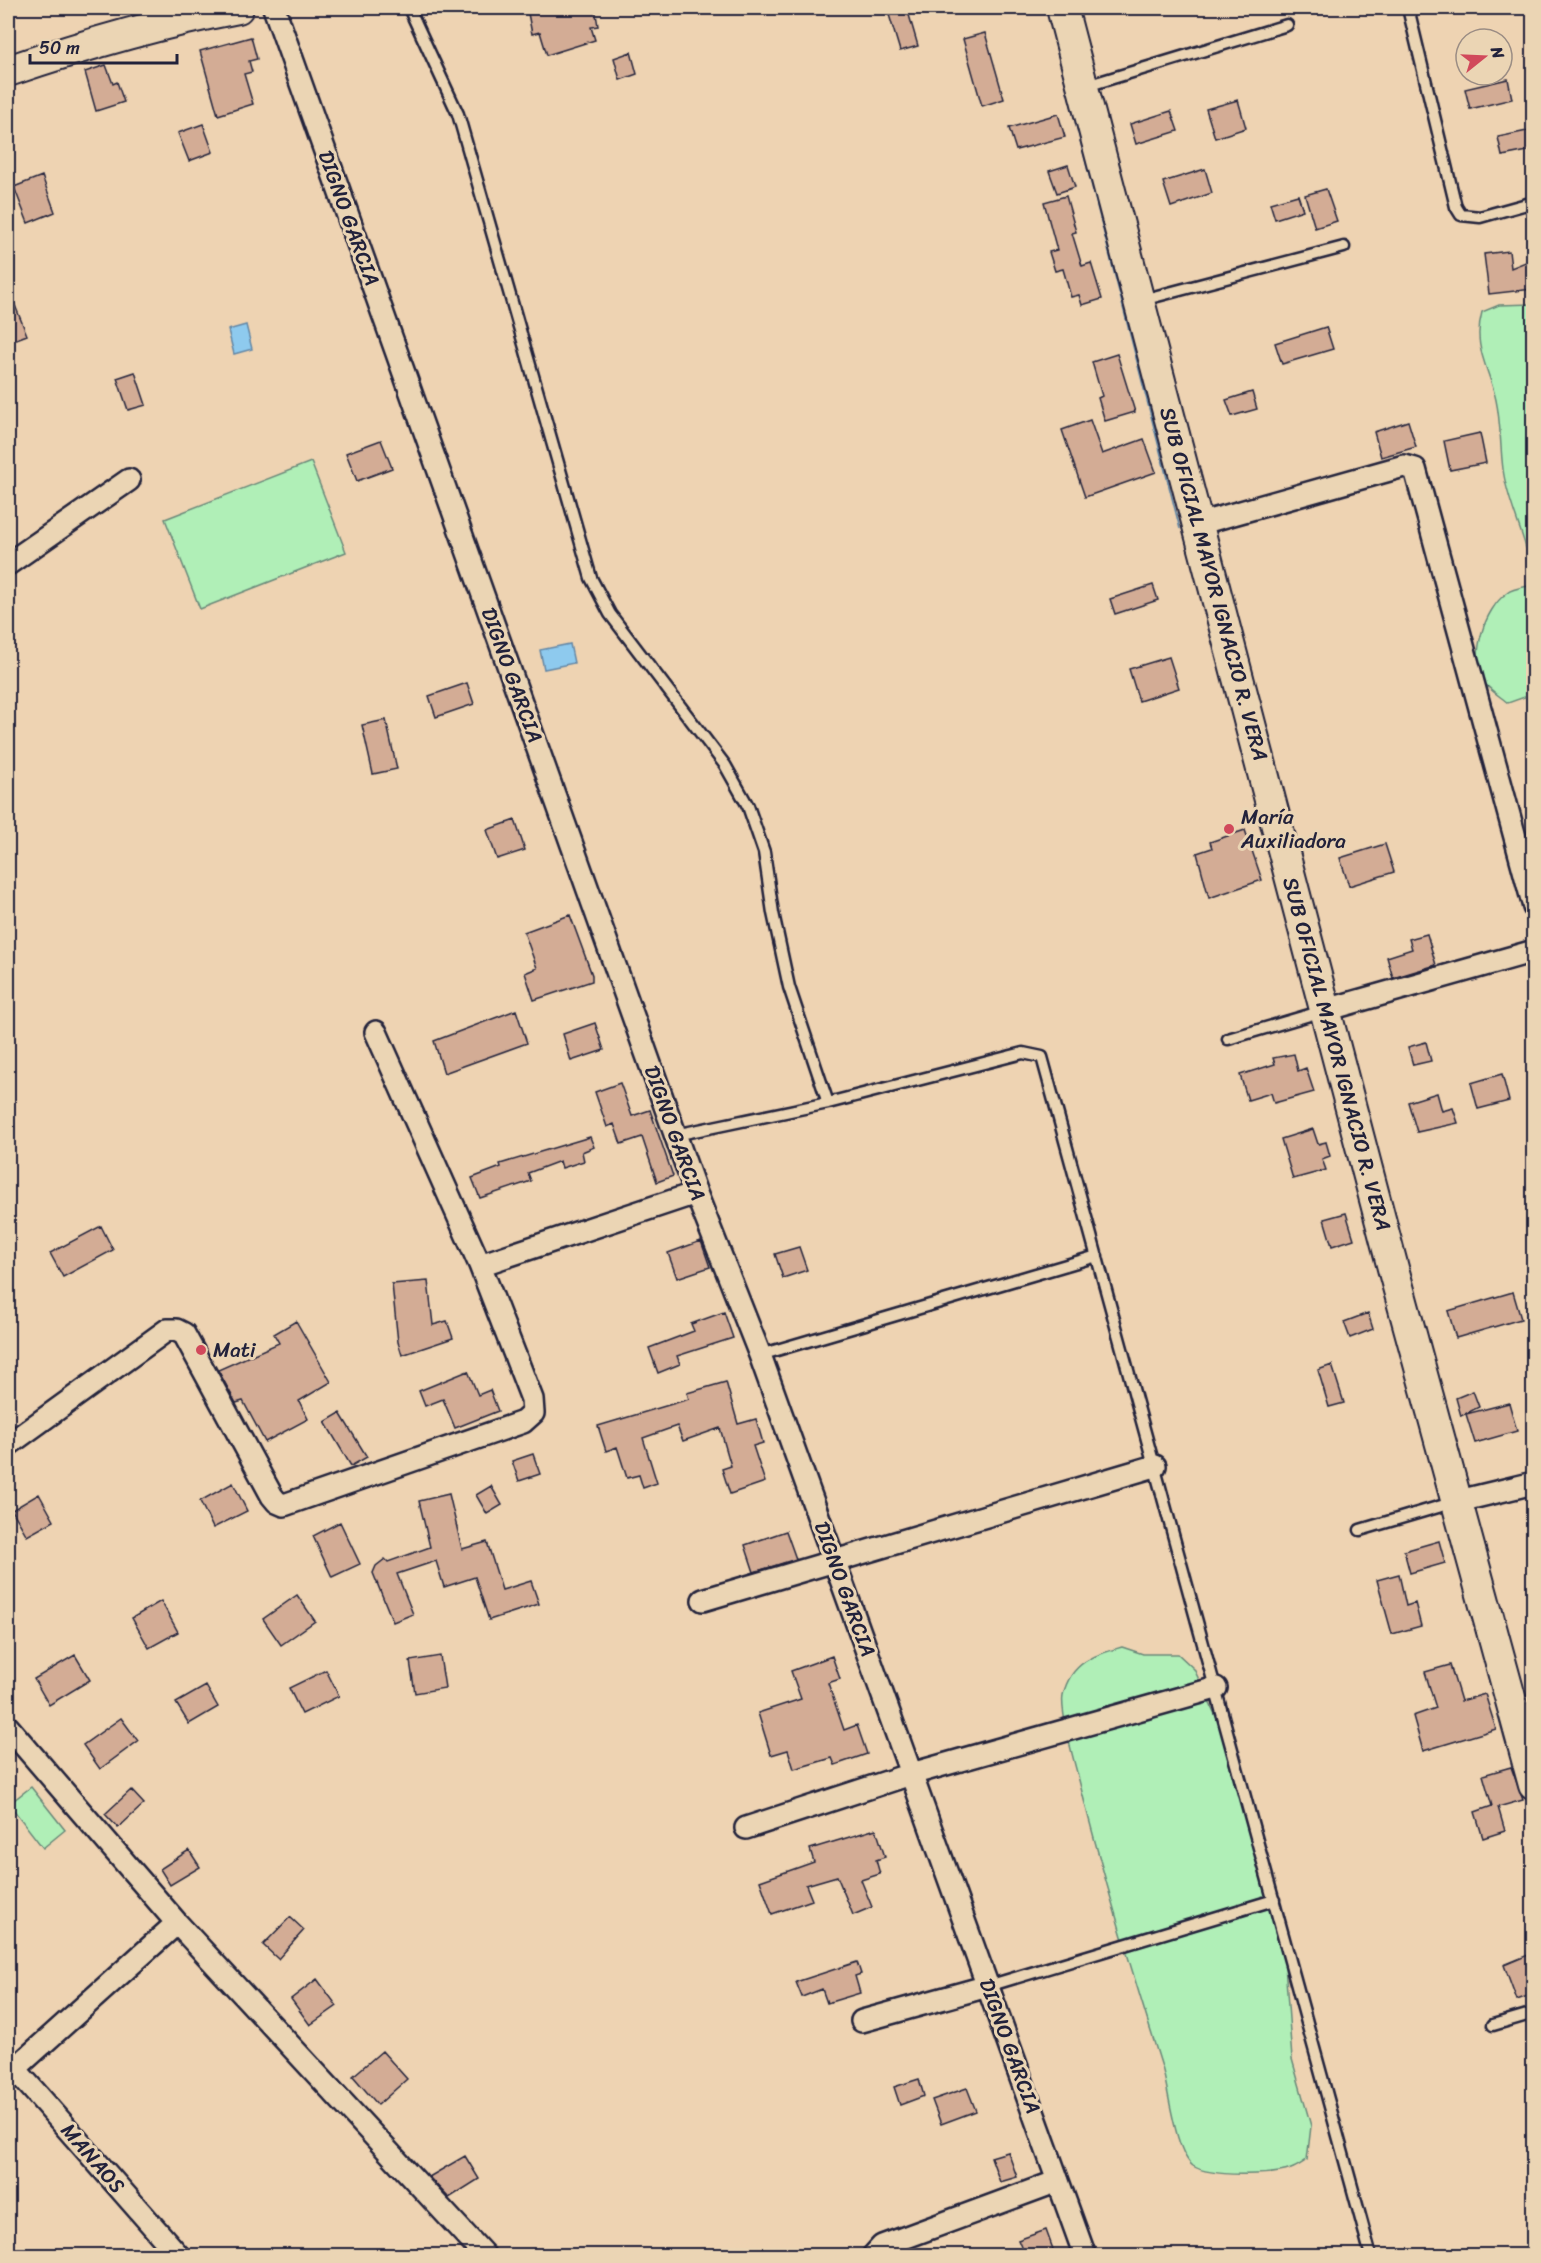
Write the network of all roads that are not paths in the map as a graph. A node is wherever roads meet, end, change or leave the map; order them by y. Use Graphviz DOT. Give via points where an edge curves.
graph roads {
  1 [pos="238,8"];
  2 [pos="274,8"];
  3 [pos="409,8"];
  4 [pos="1062,8"];
  5 [pos="1408,8"];
  6 [pos="170,14"];
  7 [pos="1287,25"];
  8 [pos="8,71"];
  9 [pos="1083,87"];
  10 [pos="1533,202"];
  11 [pos="1344,247"];
  12 [pos="1139,301"];
  13 [pos="129,480"];
  14 [pos="1198,524"];
  15 [pos="8,564"];
  16 [pos="1533,907"];
  17 [pos="1533,951"];
  18 [pos="1326,1010"];
  19 [pos="376,1032"];
  20 [pos="1228,1039"];
  21 [pos="828,1103"];
  22 [pos="675,1135"];
  23 [pos="696,1193"];
  24 [pos="1097,1256"];
  25 [pos="480,1264"];
  26 [pos="760,1355"];
  27 [pos="9,1441"];
  28 [pos="1155,1466"];
  29 [pos="1533,1483"];
  30 [pos="1455,1502"];
  31 [pos="1360,1530"];
  32 [pos="835,1561"];
  33 [pos="703,1600"];
  34 [pos="1216,1688"];
  35 [pos="8,1727"];
  36 [pos="911,1774"];
  37 [pos="1533,1785"];
  38 [pos="746,1828"];
  39 [pos="1274,1900"];
  40 [pos="177,1923"];
  41 [pos="988,1986"];
  42 [pos="1533,2013"];
  43 [pos="862,2021"];
  44 [pos="1494,2025"];
  45 [pos="10,2068"];
  46 [pos="1058,2181"];
  47 [pos="178,2256"];
  48 [pos="485,2256"];
  49 [pos="873,2256"];
  50 [pos="1085,2256"];
  51 [pos="1371,2256"];
  1 -- 6 [label="street"];
  2 -- 22 [label="street, DIGNO GARCIA"];
  3 -- 21 [label="lane" via="458,114 591,578 610,614 725,765 748,807 764,852 789,987"];
  4 -- 9 [label="street, SUB OFICIAL MAYOR IGNACIO R. VERA"];
  5 -- 10 [label="lane" via="1461,215 1480,217"];
  6 -- 8 [label="street"];
  7 -- 9 [label="lane"];
  9 -- 12 [label="street, SUB OFICIAL MAYOR IGNACIO R. VERA"];
  11 -- 12 [label="lane"];
  12 -- 14 [label="street, SUB OFICIAL MAYOR IGNACIO R. VERA"];
  13 -- 15 [label="street"];
  14 -- 16 [label="street" via="1404,466 1415,469"];
  14 -- 18 [label="street, SUB OFICIAL MAYOR IGNACIO R. VERA"];
  17 -- 18 [label="street"];
  18 -- 20 [label="lane"];
  18 -- 30 [label="street, SUB OFICIAL MAYOR IGNACIO R. VERA"];
  19 -- 25 [label="street"];
  21 -- 22 [label="lane"];
  21 -- 24 [label="lane" via="1023,1053 1037,1054 1045,1063"];
  22 -- 23 [label="street, DIGNO GARCIA"];
  23 -- 25 [label="street"];
  23 -- 26 [label="street, DIGNO GARCIA"];
  24 -- 26 [label="lane"];
  24 -- 28 [label="lane"];
  25 -- 27 [label="street" via="532,1400 533,1413 523,1422 284,1505 272,1496 184,1334 167,1330"];
  26 -- 32 [label="street, DIGNO GARCIA"];
  28 -- 32 [label="street"];
  28 -- 34 [label="lane"];
  29 -- 30 [label="street"];
  30 -- 31 [label="lane"];
  30 -- 37 [label="street, SUB OFICIAL MAYOR IGNACIO R. VERA"];
  32 -- 33 [label="street"];
  32 -- 36 [label="street, DIGNO GARCIA"];
  34 -- 36 [label="street"];
  34 -- 39 [label="lane"];
  35 -- 40 [label="street"];
  36 -- 38 [label="street"];
  36 -- 41 [label="street, DIGNO GARCIA"];
  39 -- 41 [label="lane"];
  39 -- 51 [label="lane"];
  40 -- 45 [label="street"];
  40 -- 48 [label="street"];
  41 -- 43 [label="street"];
  41 -- 46 [label="street, DIGNO GARCIA"];
  42 -- 44 [label="lane"];
  45 -- 47 [label="street, MANAOS"];
  46 -- 49 [label="street" via="882,2246"];
  46 -- 50 [label="street, DIGNO GARCIA"];
}
